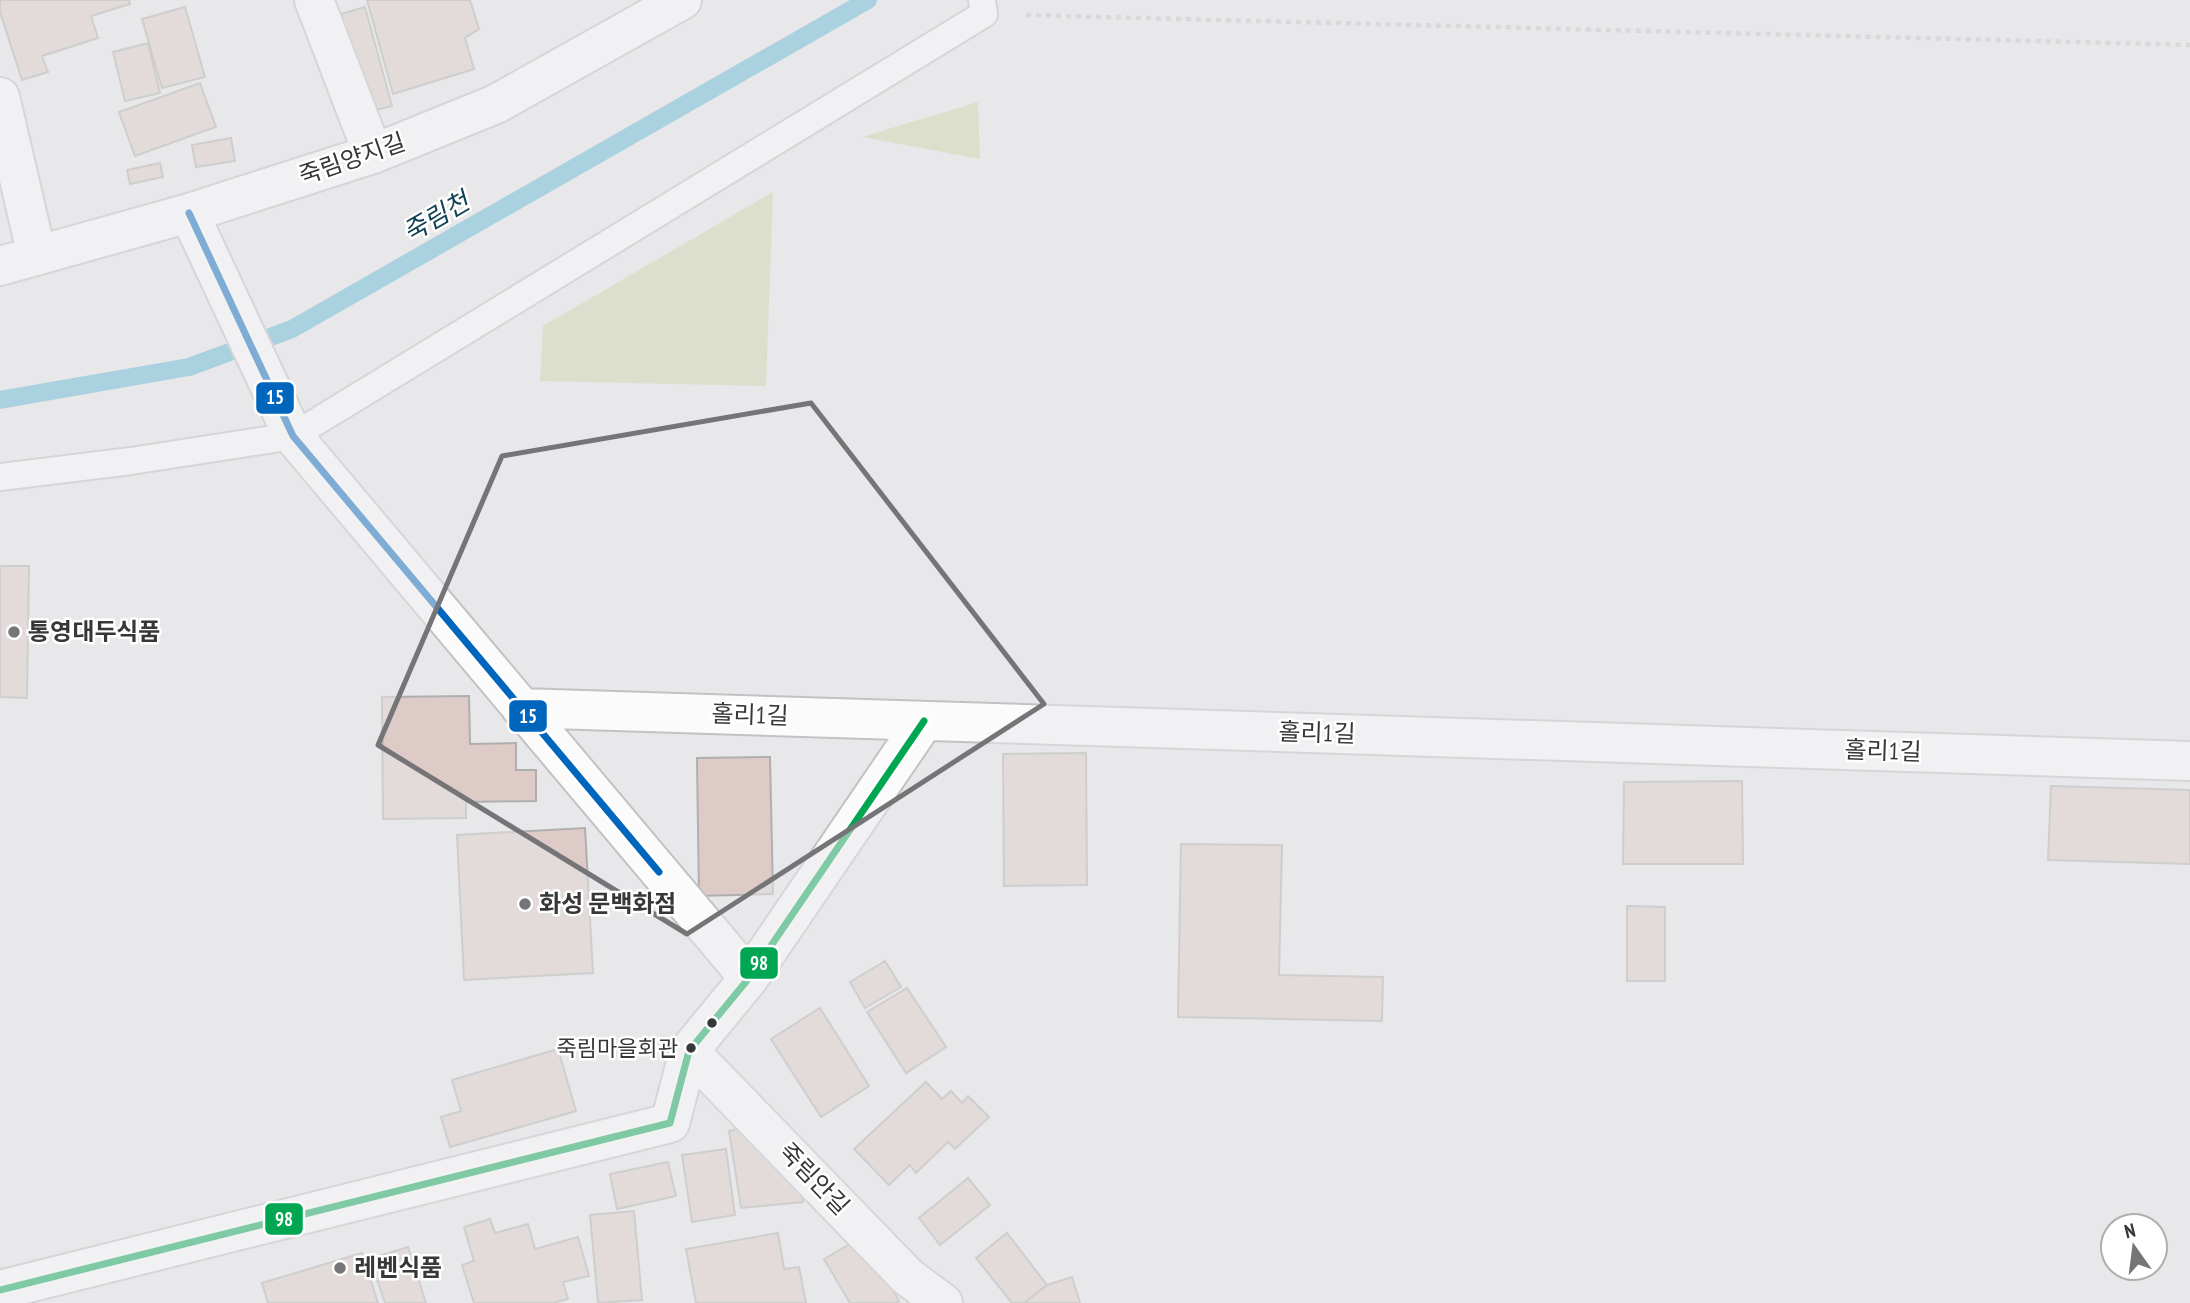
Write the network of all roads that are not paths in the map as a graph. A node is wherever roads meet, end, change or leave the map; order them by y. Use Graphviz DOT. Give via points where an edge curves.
graph roads {
  1 [pos="314,0"];
  2 [pos="682,0"];
  3 [pos="983,7"];
  4 [pos="0,97"];
  5 [pos="373,154"];
  6 [pos="189,213"];
  7 [pos="37,256"];
  8 [pos="0,266"];
  9 [pos="293,436"];
  10 [pos="0,477"];
  11 [pos="521,708"];
  12 [pos="924,721"];
  13 [pos="2190,761"];
  14 [pos="749,978"];
  15 [pos="689,1051"];
  16 [pos="0,1290"];
  17 [pos="936,1301"];
  1 -- 5 [label="street"];
  2 -- 5 [label="street, 죽림양지길" via="496,104"];
  3 -- 9 [label="lane"];
  4 -- 7 [label="street"];
  5 -- 6 [label="street, 죽림양지길"];
  6 -- 7 [label="street, 죽림양지길"];
  6 -- 9 [label="street"];
  7 -- 8 [label="street, 죽림양지길"];
  9 -- 10 [label="lane"];
  9 -- 11 [label="street"];
  11 -- 12 [label="street, 홀리1길"];
  11 -- 14 [label="street"];
  12 -- 13 [label="street, 홀리1길"];
  12 -- 14 [label="street"];
  14 -- 15 [label="street"];
  15 -- 16 [label="street" via="670,1123"];
  15 -- 17 [label="street, 죽림안길"];
}
